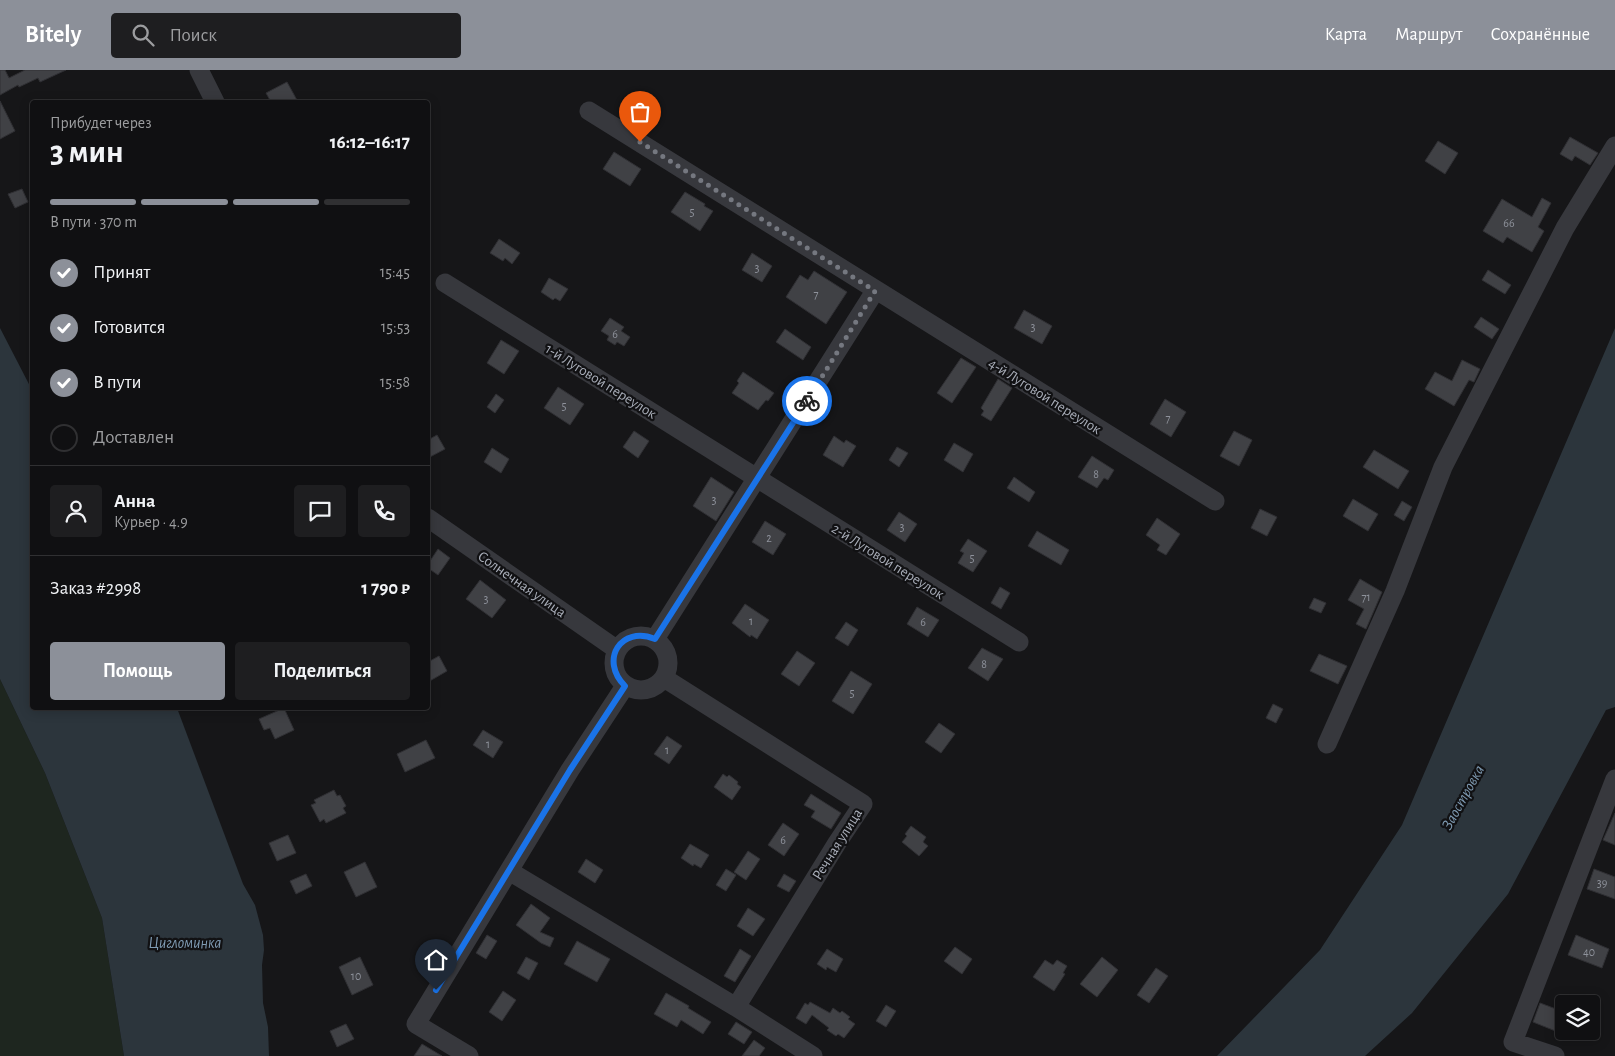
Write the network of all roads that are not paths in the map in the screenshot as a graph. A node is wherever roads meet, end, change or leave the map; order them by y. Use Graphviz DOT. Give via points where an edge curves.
graph roads {
  1 [pos="199,70"];
  2 [pos="214,100"];
  3 [pos="589,111"];
  4 [pos="1615,146"];
  5 [pos="445,283"];
  6 [pos="875,291"];
  7 [pos="757,479"];
  8 [pos="1215,502"];
  9 [pos="430,519"];
  10 [pos="655,639"];
  11 [pos="1018,642"];
  12 [pos="616,650"];
  13 [pos="664,678"];
  14 [pos="625,686"];
  15 [pos="1327,744"];
  16 [pos="1615,779"];
  17 [pos="508,871"];
  18 [pos="736,1007"];
  19 [pos="469,1056"];
  20 [pos="813,1056"];
  21 [pos="1555,1056"];
  1 -- 2 [label="street"];
  3 -- 6 [label="street, 4-й Луговой переулок"];
  4 -- 15 [label="street" via="1566,228 1443,467 1395,591"];
  5 -- 7 [label="street, 1-й Луговой переулок"];
  6 -- 7 [label="street"];
  6 -- 8 [label="street, 4-й Луговой переулок"];
  7 -- 10 [label="street"];
  7 -- 11 [label="street, 2-й Луговой переулок"];
  9 -- 12 [label="street, Солнечная улица"];
  10 -- 12 [label="street" via="638,635 622,642"];
  10 -- 13 [label="street" via="666,652 668,661"];
  12 -- 14 [label="street" via="614,670"];
  13 -- 14 [label="street" via="650,689 633,690"];
  13 -- 18 [label="street, Речная улица" via="863,804"];
  14 -- 17 [label="street"];
  16 -- 21 [label="street" via="1514,1042"];
  17 -- 18 [label="street"];
  17 -- 19 [label="street" via="416,1024"];
  18 -- 20 [label="street"];
}
